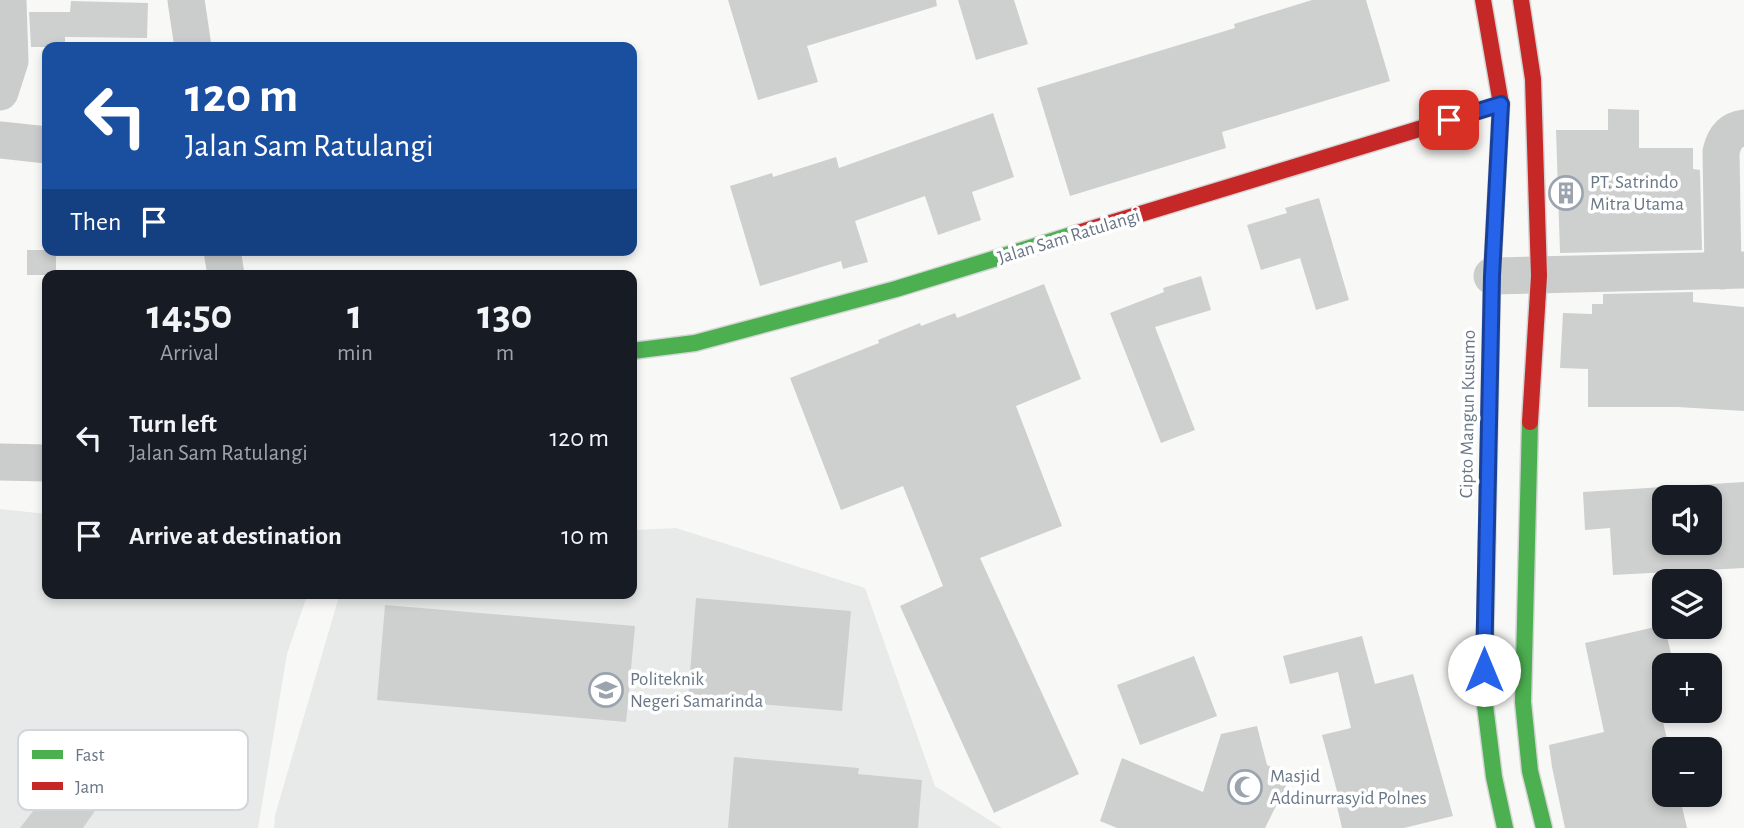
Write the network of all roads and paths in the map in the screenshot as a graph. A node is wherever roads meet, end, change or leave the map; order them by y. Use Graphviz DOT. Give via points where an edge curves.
graph roads {
  1 [pos="8,0"];
  2 [pos="186,0"];
  3 [pos="1483,0"];
  4 [pos="1521,0"];
  5 [pos="192,42"];
  6 [pos="0,92"];
  7 [pos="1501,104"];
  8 [pos="1744,128"];
  9 [pos="0,140"];
  10 [pos="42,144"];
  11 [pos="1734,271"];
  12 [pos="1492,276"];
  13 [pos="1539,276"];
  14 [pos="637,350"];
  15 [pos="0,462"];
  16 [pos="42,463"];
  17 [pos="1505,828"];
  18 [pos="1544,828"];
  1 -- 6 [label="street" via="10,61"];
  2 -- 5 [label="street"];
  3 -- 7 [label="main road, Cipto Mangun Kusumo"];
  4 -- 13 [label="main road" via="1533,79"];
  7 -- 12 [label="main road, Cipto Mangun Kusumo"];
  7 -- 14 [label="main road, Jalan Sam Ratulangi" via="897,289 695,343"];
  8 -- 11 [label="street" via="1729,133 1721,152"];
  9 -- 10 [label="street"];
  11 -- 13 [label="street"];
  12 -- 13 [label="street"];
  12 -- 17 [label="main road, Cipto Mangun Kusumo" via="1484,697"];
  13 -- 18 [label="main road" via="1529,436 1523,702 1530,771"];
  15 -- 16 [label="street"];
}
